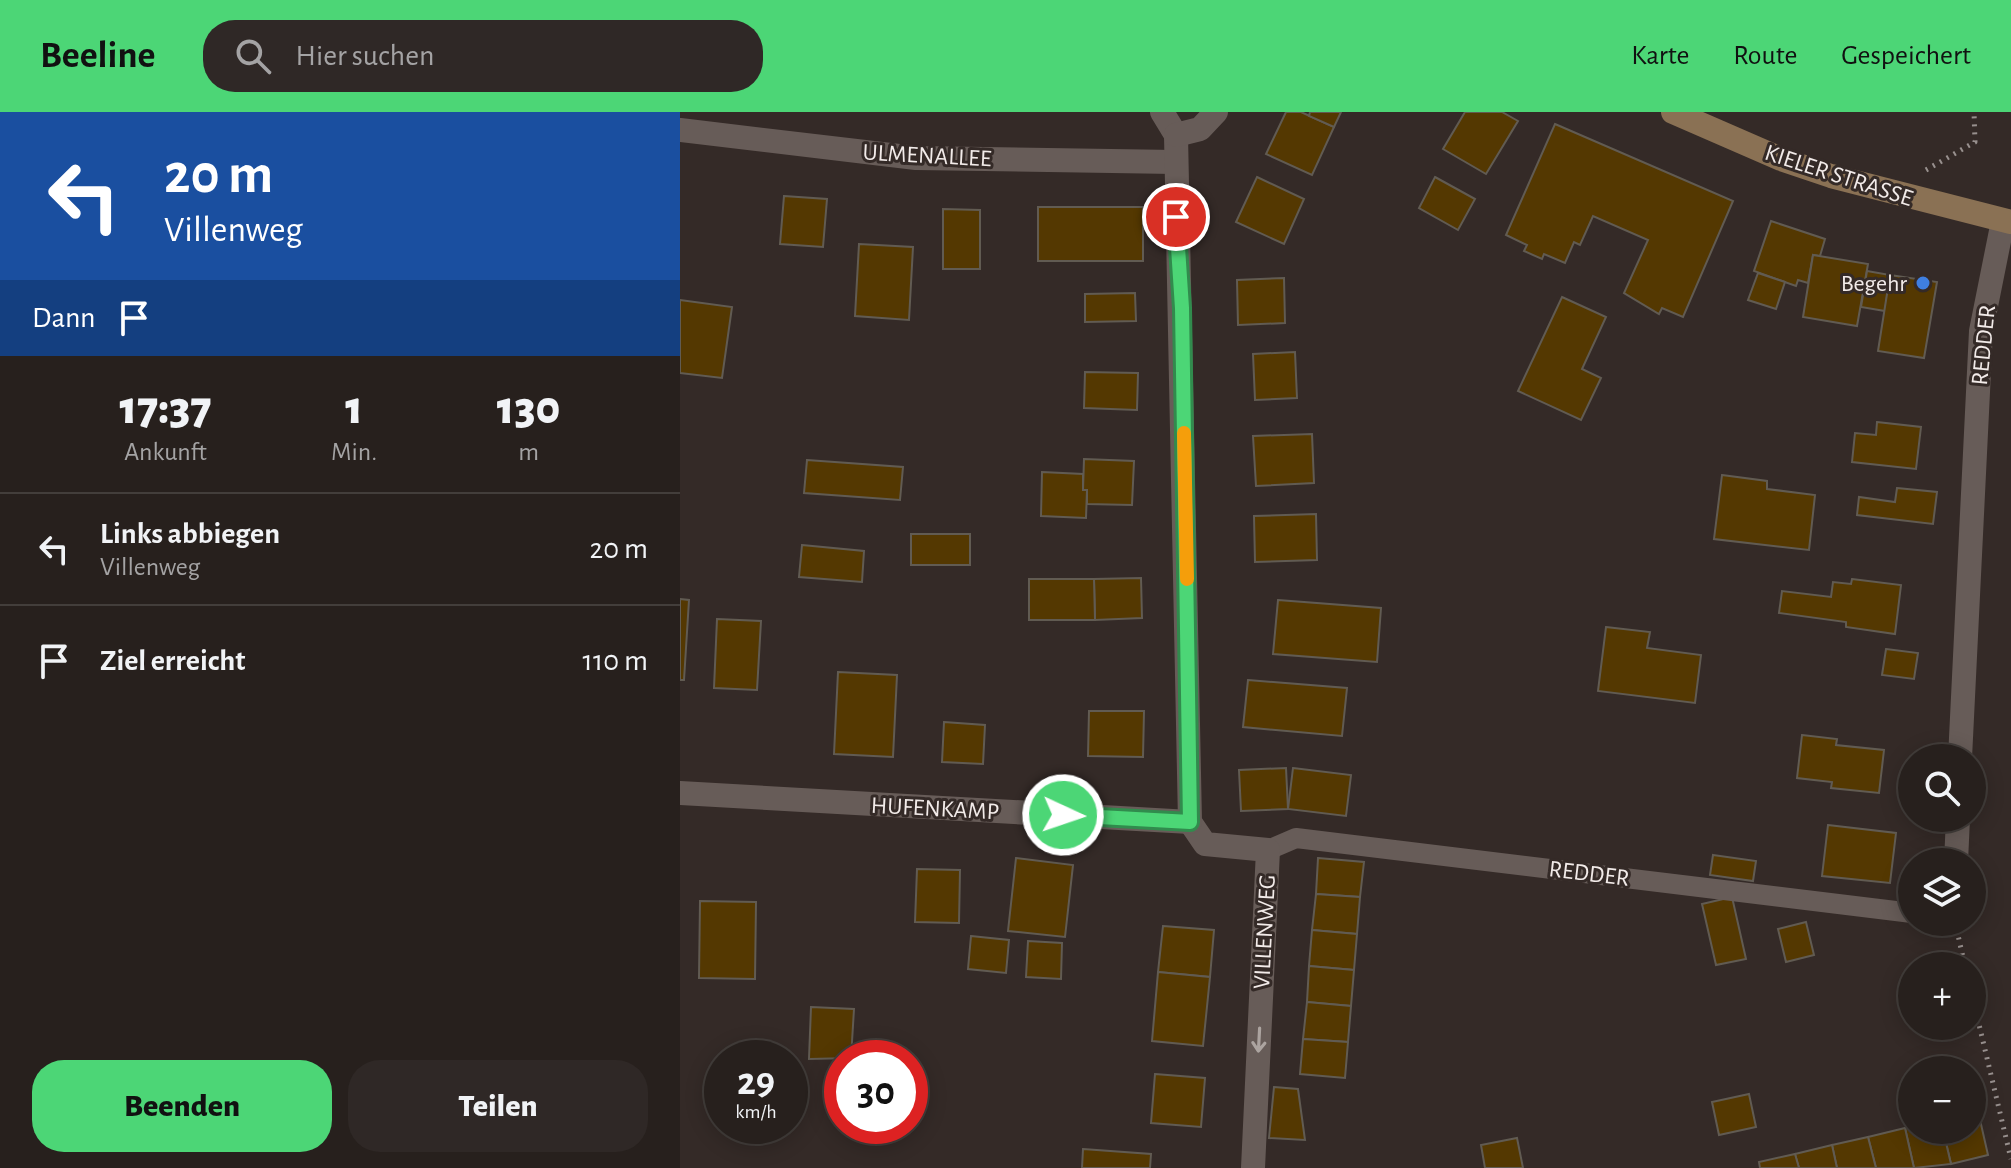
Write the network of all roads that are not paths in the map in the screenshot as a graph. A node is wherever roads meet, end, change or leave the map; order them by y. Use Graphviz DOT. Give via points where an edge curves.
graph roads {
  1 [pos="1162,112"];
  2 [pos="1216,112"];
  3 [pos="1673,112"];
  4 [pos="1714,121"];
  5 [pos="680,130"];
  6 [pos="1176,135"];
  7 [pos="1175,162"];
  8 [pos="2007,222"];
  9 [pos="1961,744"];
  10 [pos="680,793"];
  11 [pos="1190,822"];
  12 [pos="1268,850"];
  13 [pos="1898,911"];
  14 [pos="1253,1168"];
  1 -- 6 [label="street"];
  2 -- 6 [label="street" via="1200,129"];
  3 -- 4 [label="main road, KIELER STRASSE"];
  4 -- 8 [label="main road, KIELER STRASSE" via="1781,159"];
  5 -- 7 [label="street, ULMENALLEE" via="916,158"];
  6 -- 7 [label="street"];
  7 -- 11 [label="street"];
  8 -- 9 [label="street, REDDER" via="1981,331"];
  10 -- 11 [label="street, HUFENKAMP"];
  11 -- 12 [label="street, VILLENWEG" via="1205,844"];
  12 -- 13 [label="lane, REDDER" via="1296,838"];
  12 -- 14 [label="street, VILLENWEG, one-way"];
}
